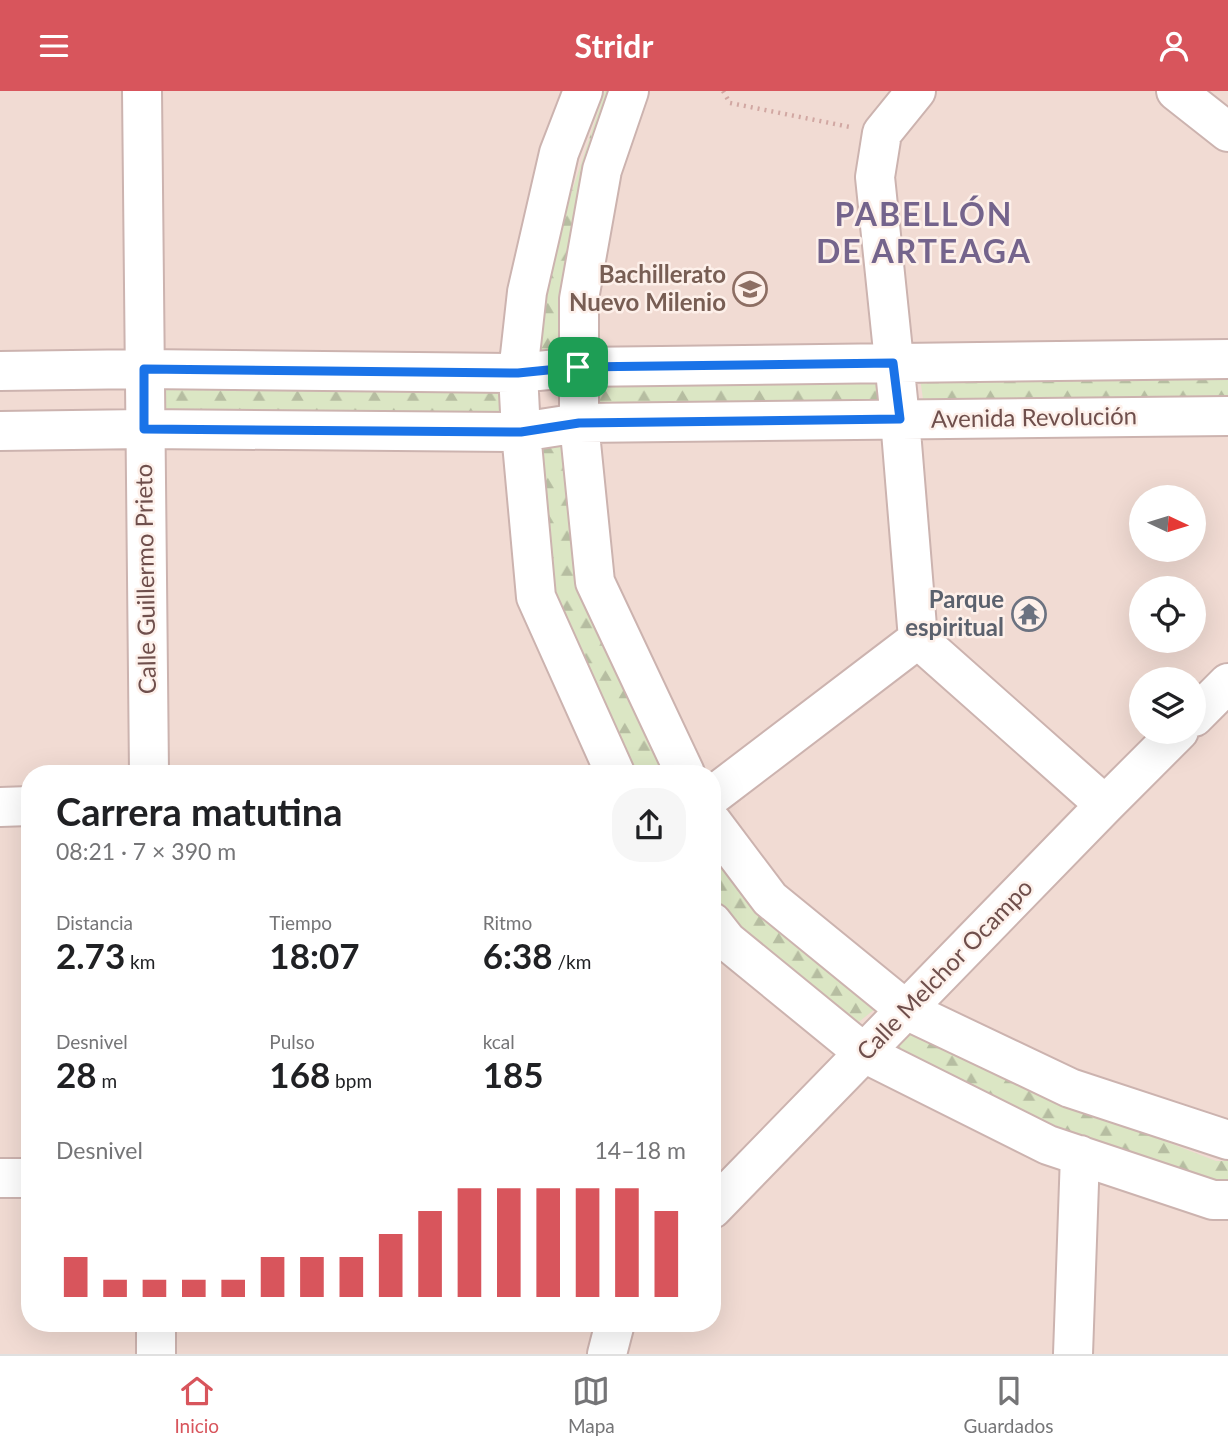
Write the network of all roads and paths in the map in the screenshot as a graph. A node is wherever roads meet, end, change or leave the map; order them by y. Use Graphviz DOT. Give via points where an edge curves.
graph roads {
  1 [pos="142,91"];
  2 [pos="583,91"];
  3 [pos="629,91"];
  4 [pos="723,91"];
  5 [pos="916,91"];
  6 [pos="1176,91"];
  7 [pos="1228,132"];
  8 [pos="882,133"];
  9 [pos="1228,359"];
  10 [pos="893,363"];
  11 [pos="578,367"];
  12 [pos="144,369"];
  13 [pos="0,370"];
  14 [pos="518,373"];
  15 [pos="1228,416"];
  16 [pos="900,419"];
  17 [pos="579,423"];
  18 [pos="144,429"];
  19 [pos="0,431"];
  20 [pos="521,432"];
  21 [pos="918,639"];
  22 [pos="1228,683"];
  23 [pos="1206,705"];
  24 [pos="1166,744"];
  25 [pos="149,765"];
  26 [pos="611,765"];
  27 [pos="681,765"];
  28 [pos="721,789"];
  29 [pos="1105,805"];
  30 [pos="0,807"];
  31 [pos="21,807"];
  32 [pos="721,834"];
  33 [pos="721,933"];
  34 [pos="906,1010"];
  35 [pos="864,1053"];
  36 [pos="1228,1140"];
  37 [pos="1080,1156"];
  38 [pos="0,1178"];
  39 [pos="21,1178"];
  40 [pos="721,1200"];
  41 [pos="1228,1200"];
  42 [pos="156,1332"];
  43 [pos="613,1332"];
  44 [pos="156,1354"];
  45 [pos="607,1354"];
  46 [pos="1073,1354"];
  1 -- 12 [label="street, Calle Guillermo Prieto"];
  2 -- 14 [label="street" via="559,153 527,292"];
  3 -- 11 [label="street" via="602,170 579,299"];
  4 -- 8 [label="path" via="730,103"];
  5 -- 8 [label="street"];
  6 -- 7 [label="street"];
  8 -- 10 [label="street" via="875,177"];
  9 -- 10 [label="street"];
  10 -- 11 [label="street"];
  10 -- 16 [label="street"];
  11 -- 14 [label="street"];
  11 -- 17 [label="street"];
  12 -- 13 [label="street"];
  12 -- 14 [label="street"];
  12 -- 18 [label="street, Calle Guillermo Prieto"];
  14 -- 20 [label="street"];
  15 -- 16 [label="street, Avenida Revolución"];
  16 -- 17 [label="street, Avenida Revolución"];
  16 -- 21 [label="street"];
  17 -- 20 [label="street, Avenida Revolución"];
  17 -- 27 [label="street" via="595,582"];
  18 -- 19 [label="street, Avenida Revolución"];
  18 -- 20 [label="street, Avenida Revolución"];
  18 -- 25 [label="street, Calle Guillermo Prieto"];
  20 -- 26 [label="street" via="536,597"];
  21 -- 28 [label="street"];
  21 -- 29 [label="street"];
  22 -- 23 [label="street"];
  24 -- 29 [label="street, Calle Melchor Ocampo"];
  29 -- 34 [label="street, Calle Melchor Ocampo"];
  30 -- 31 [label="street"];
  32 -- 34 [label="street" via="770,899"];
  33 -- 35 [label="street"];
  34 -- 35 [label="street, Calle Melchor Ocampo"];
  34 -- 36 [label="street" via="1070,1088"];
  35 -- 37 [label="street" via="1048,1145"];
  35 -- 40 [label="street, Calle Melchor Ocampo"];
  37 -- 41 [label="street" via="1213,1200"];
  37 -- 46 [label="street"];
  38 -- 39 [label="street"];
  42 -- 44 [label="street"];
  43 -- 45 [label="street"];
}
